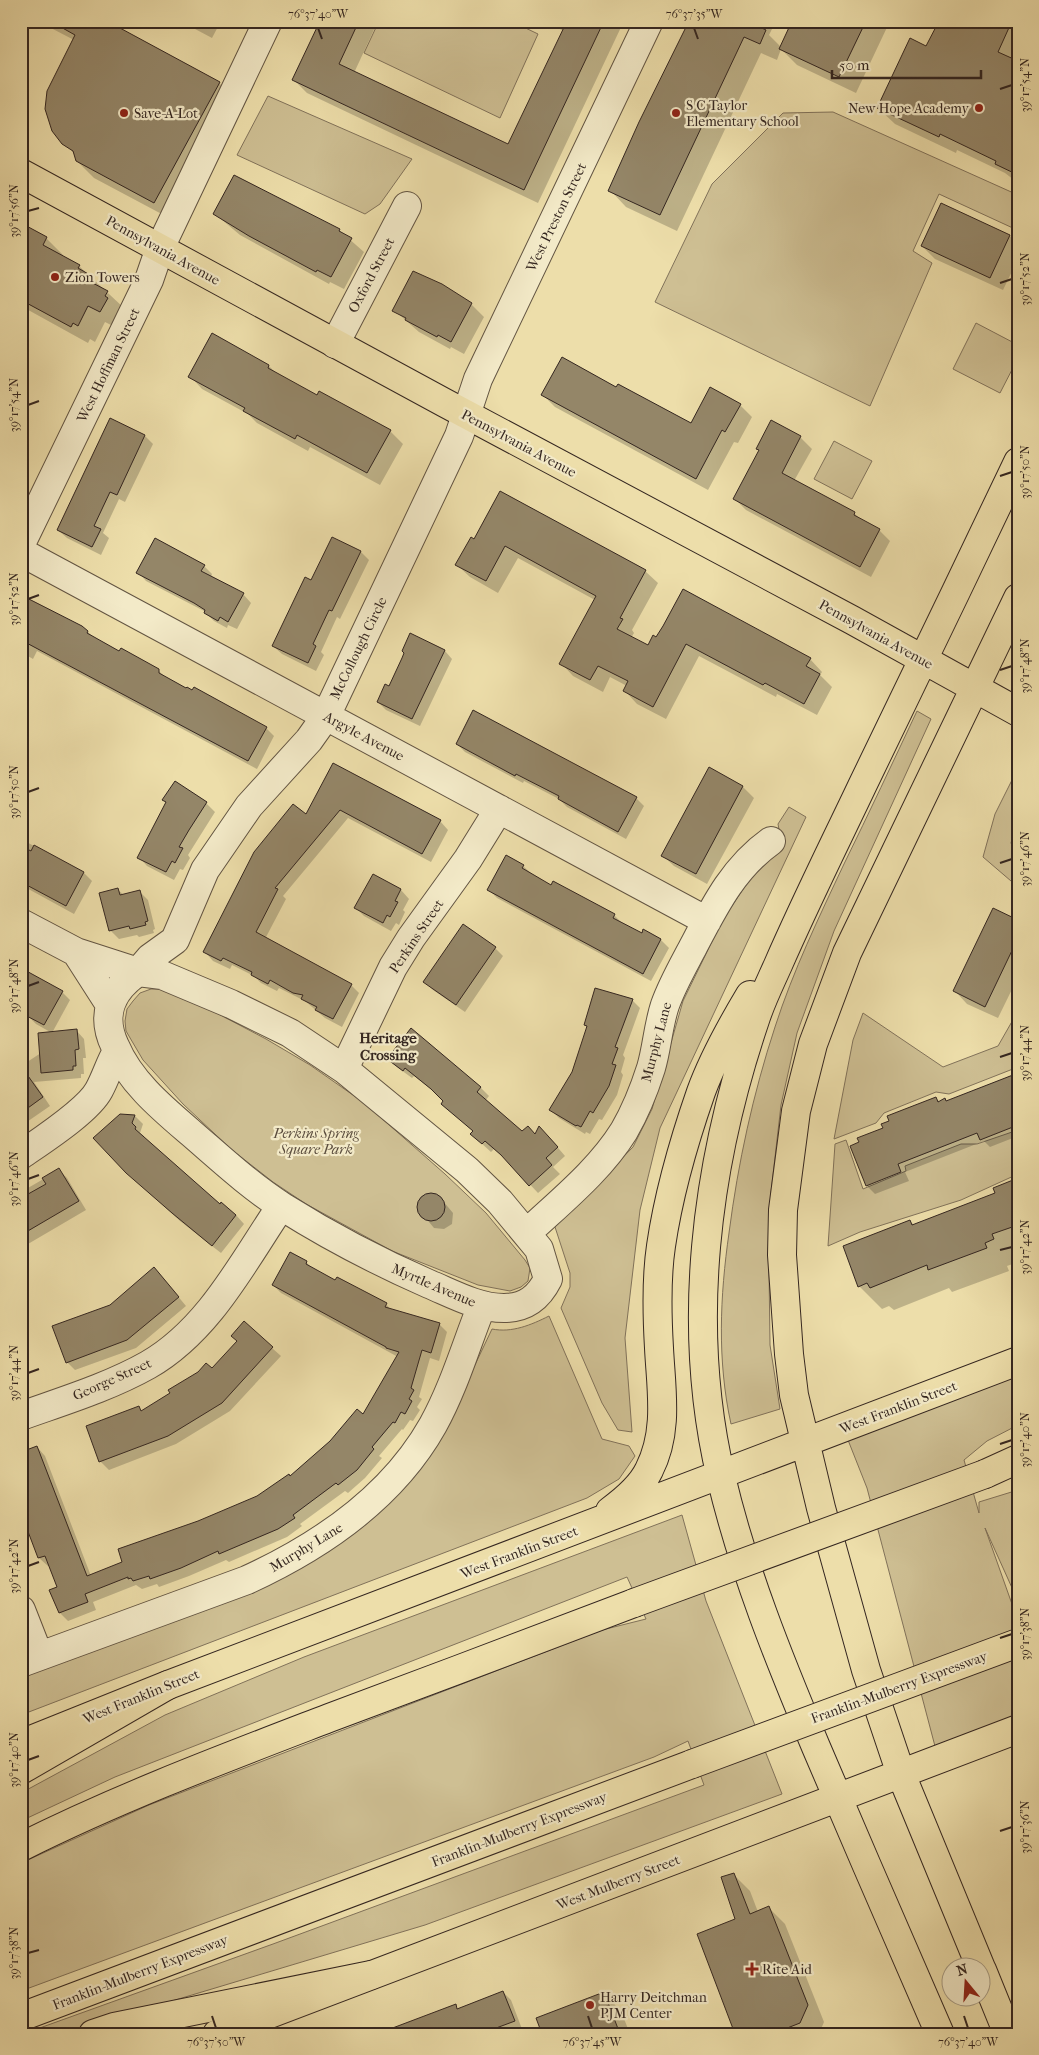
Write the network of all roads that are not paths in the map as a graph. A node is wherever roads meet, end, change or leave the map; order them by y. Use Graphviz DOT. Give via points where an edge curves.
graph roads {
  1 [pos="268,21"];
  2 [pos="649,21"];
  3 [pos="21,174"];
  4 [pos="407,206"];
  5 [pos="160,248"];
  6 [pos="335,344"];
  7 [pos="466,414"];
  8 [pos="1018,462"];
  9 [pos="21,544"];
  10 [pos="21,552"];
  11 [pos="1018,598"];
  12 [pos="923,660"];
  13 [pos="974,688"];
  14 [pos="1018,712"];
  15 [pos="326,716"];
  16 [pos="499,809"];
  17 [pos="771,841"];
  18 [pos="707,921"];
  19 [pos="21,923"];
  20 [pos="795,926"];
  21 [pos="175,940"];
  22 [pos="76,952"];
  23 [pos="138,972"];
  24 [pos="193,988"];
  25 [pos="110,1006"];
  26 [pos="117,1051"];
  27 [pos="344,1069"];
  28 [pos="134,1077"];
  29 [pos="98,1091"];
  30 [pos="21,1155"];
  31 [pos="281,1206"];
  32 [pos="527,1233"];
  33 [pos="482,1305"];
  34 [pos="1018,1361"];
  35 [pos="21,1416"];
  36 [pos="805,1443"];
  37 [pos="1018,1459"];
  38 [pos="720,1475"];
  39 [pos="590,1525"];
  40 [pos="21,1610"];
  41 [pos="1018,1643"];
  42 [pos="30,1659"];
  43 [pos="168,1685"];
  44 [pos="1018,1729"];
  45 [pos="21,1744"];
  46 [pos="21,1770"];
  47 [pos="901,1774"];
  48 [pos="838,1799"];
  49 [pos="21,1847"];
  50 [pos="976,1958"];
  51 [pos="371,1975"];
  52 [pos="992,1995"];
  53 [pos="21,2017"];
  54 [pos="262,2026"];
  55 [pos="93,2034"];
  56 [pos="217,2034"];
  57 [pos="940,2034"];
  58 [pos="1008,2034"];
  1 -- 5 [label="street, West Hoffman Street"];
  2 -- 7 [label="street, West Preston Street" via="478,379"];
  3 -- 5 [label="main road, Pennsylvania Avenue"];
  4 -- 6 [label="street, Oxford Street"];
  5 -- 6 [label="main road, Pennsylvania Avenue"];
  5 -- 9 [label="street, West Hoffman Street" via="149,280"];
  6 -- 7 [label="main road, Pennsylvania Avenue"];
  7 -- 12 [label="main road, Pennsylvania Avenue"];
  7 -- 15 [label="street, McCollough Circle" via="459,436"];
  8 -- 12 [label="main road"];
  10 -- 15 [label="street, Argyle Avenue"];
  11 -- 13 [label="main road"];
  12 -- 13 [label="main road, Pennsylvania Avenue"];
  12 -- 20 [label="main road"];
  13 -- 14 [label="main road, Pennsylvania Avenue"];
  13 -- 36 [label="main road" via="847,953 813,1044 796,1111 783,1210 782,1255 794,1395"];
  15 -- 16 [label="street, Argyle Avenue"];
  15 -- 21 [label="street, McCollough Circle" via="309,740 249,806 205,870"];
  16 -- 18 [label="street, Argyle Avenue"];
  16 -- 27 [label="street, Perkins Street" via="393,967"];
  17 -- 18 [label="street, Murphy Lane" via="741,867 726,886"];
  18 -- 32 [label="street, Murphy Lane" via="665,1004 651,1067 624,1131 603,1160"];
  19 -- 22 [label="street, Myrtle Avenue"];
  20 -- 38 [label="main road" via="756,1016 735,1086 711,1196 703,1315 711,1422"];
  20 -- 39 [label="main road" via="745,1004 701,1091 672,1192 661,1247 658,1303 662,1422 656,1453 648,1472 630,1496"];
  21 -- 23 [label="street" via="150,958"];
  21 -- 24 [label="street" via="181,968"];
  22 -- 23 [label="street, Myrtle Avenue"];
  22 -- 25 [label="street"];
  23 -- 24 [label="street, Myrtle Avenue" via="162,975"];
  23 -- 25 [label="street, Myrtle Avenue" via="116,991"];
  24 -- 27 [label="street, Myrtle Avenue" via="290,1033"];
  25 -- 26 [label="street, Myrtle Avenue" via="110,1033"];
  26 -- 28 [label="street, Myrtle Avenue"];
  26 -- 29 [label="street"];
  27 -- 32 [label="street, Myrtle Avenue" via="467,1170"];
  28 -- 29 [label="street" via="119,1087"];
  28 -- 31 [label="street, Myrtle Avenue" via="188,1131"];
  29 -- 30 [label="street" via="48,1137"];
  31 -- 33 [label="street, Myrtle Avenue" via="393,1268"];
  31 -- 35 [label="street, George Street" via="221,1296 172,1348 149,1365"];
  32 -- 33 [label="street, Myrtle Avenue" via="539,1249 546,1267 548,1278 542,1291 520,1306"];
  33 -- 42 [label="street, Murphy Lane" via="432,1426 396,1474 348,1522 282,1564 247,1580"];
  34 -- 36 [label="main road, West Franklin Street"];
  36 -- 38 [label="main road, West Franklin Street"];
  36 -- 47 [label="main road" via="848,1608"];
  37 -- 49 [label="main road, bridge" via="146,1789"];
  38 -- 39 [label="main road, West Franklin Street"];
  38 -- 48 [label="main road" via="766,1622"];
  39 -- 43 [label="main road, West Franklin Street"];
  40 -- 42 [label="street"];
  41 -- 53 [label="main road, Franklin-Mulberry Expressway, bridge"];
  43 -- 45 [label="main road, West Franklin Street"];
  43 -- 46 [label="main road"];
  44 -- 47 [label="main road, West Mulberry Street"];
  47 -- 48 [label="main road, West Mulberry Street"];
  47 -- 50 [label="main road"];
  48 -- 51 [label="main road, West Mulberry Street"];
  48 -- 57 [label="main road"];
  51 -- 54 [label="main road, West Mulberry Street"];
  51 -- 55 [label="main road"];
  52 -- 58 [label="main road"];
  54 -- 56 [label="main road, West Mulberry Street"];
}
